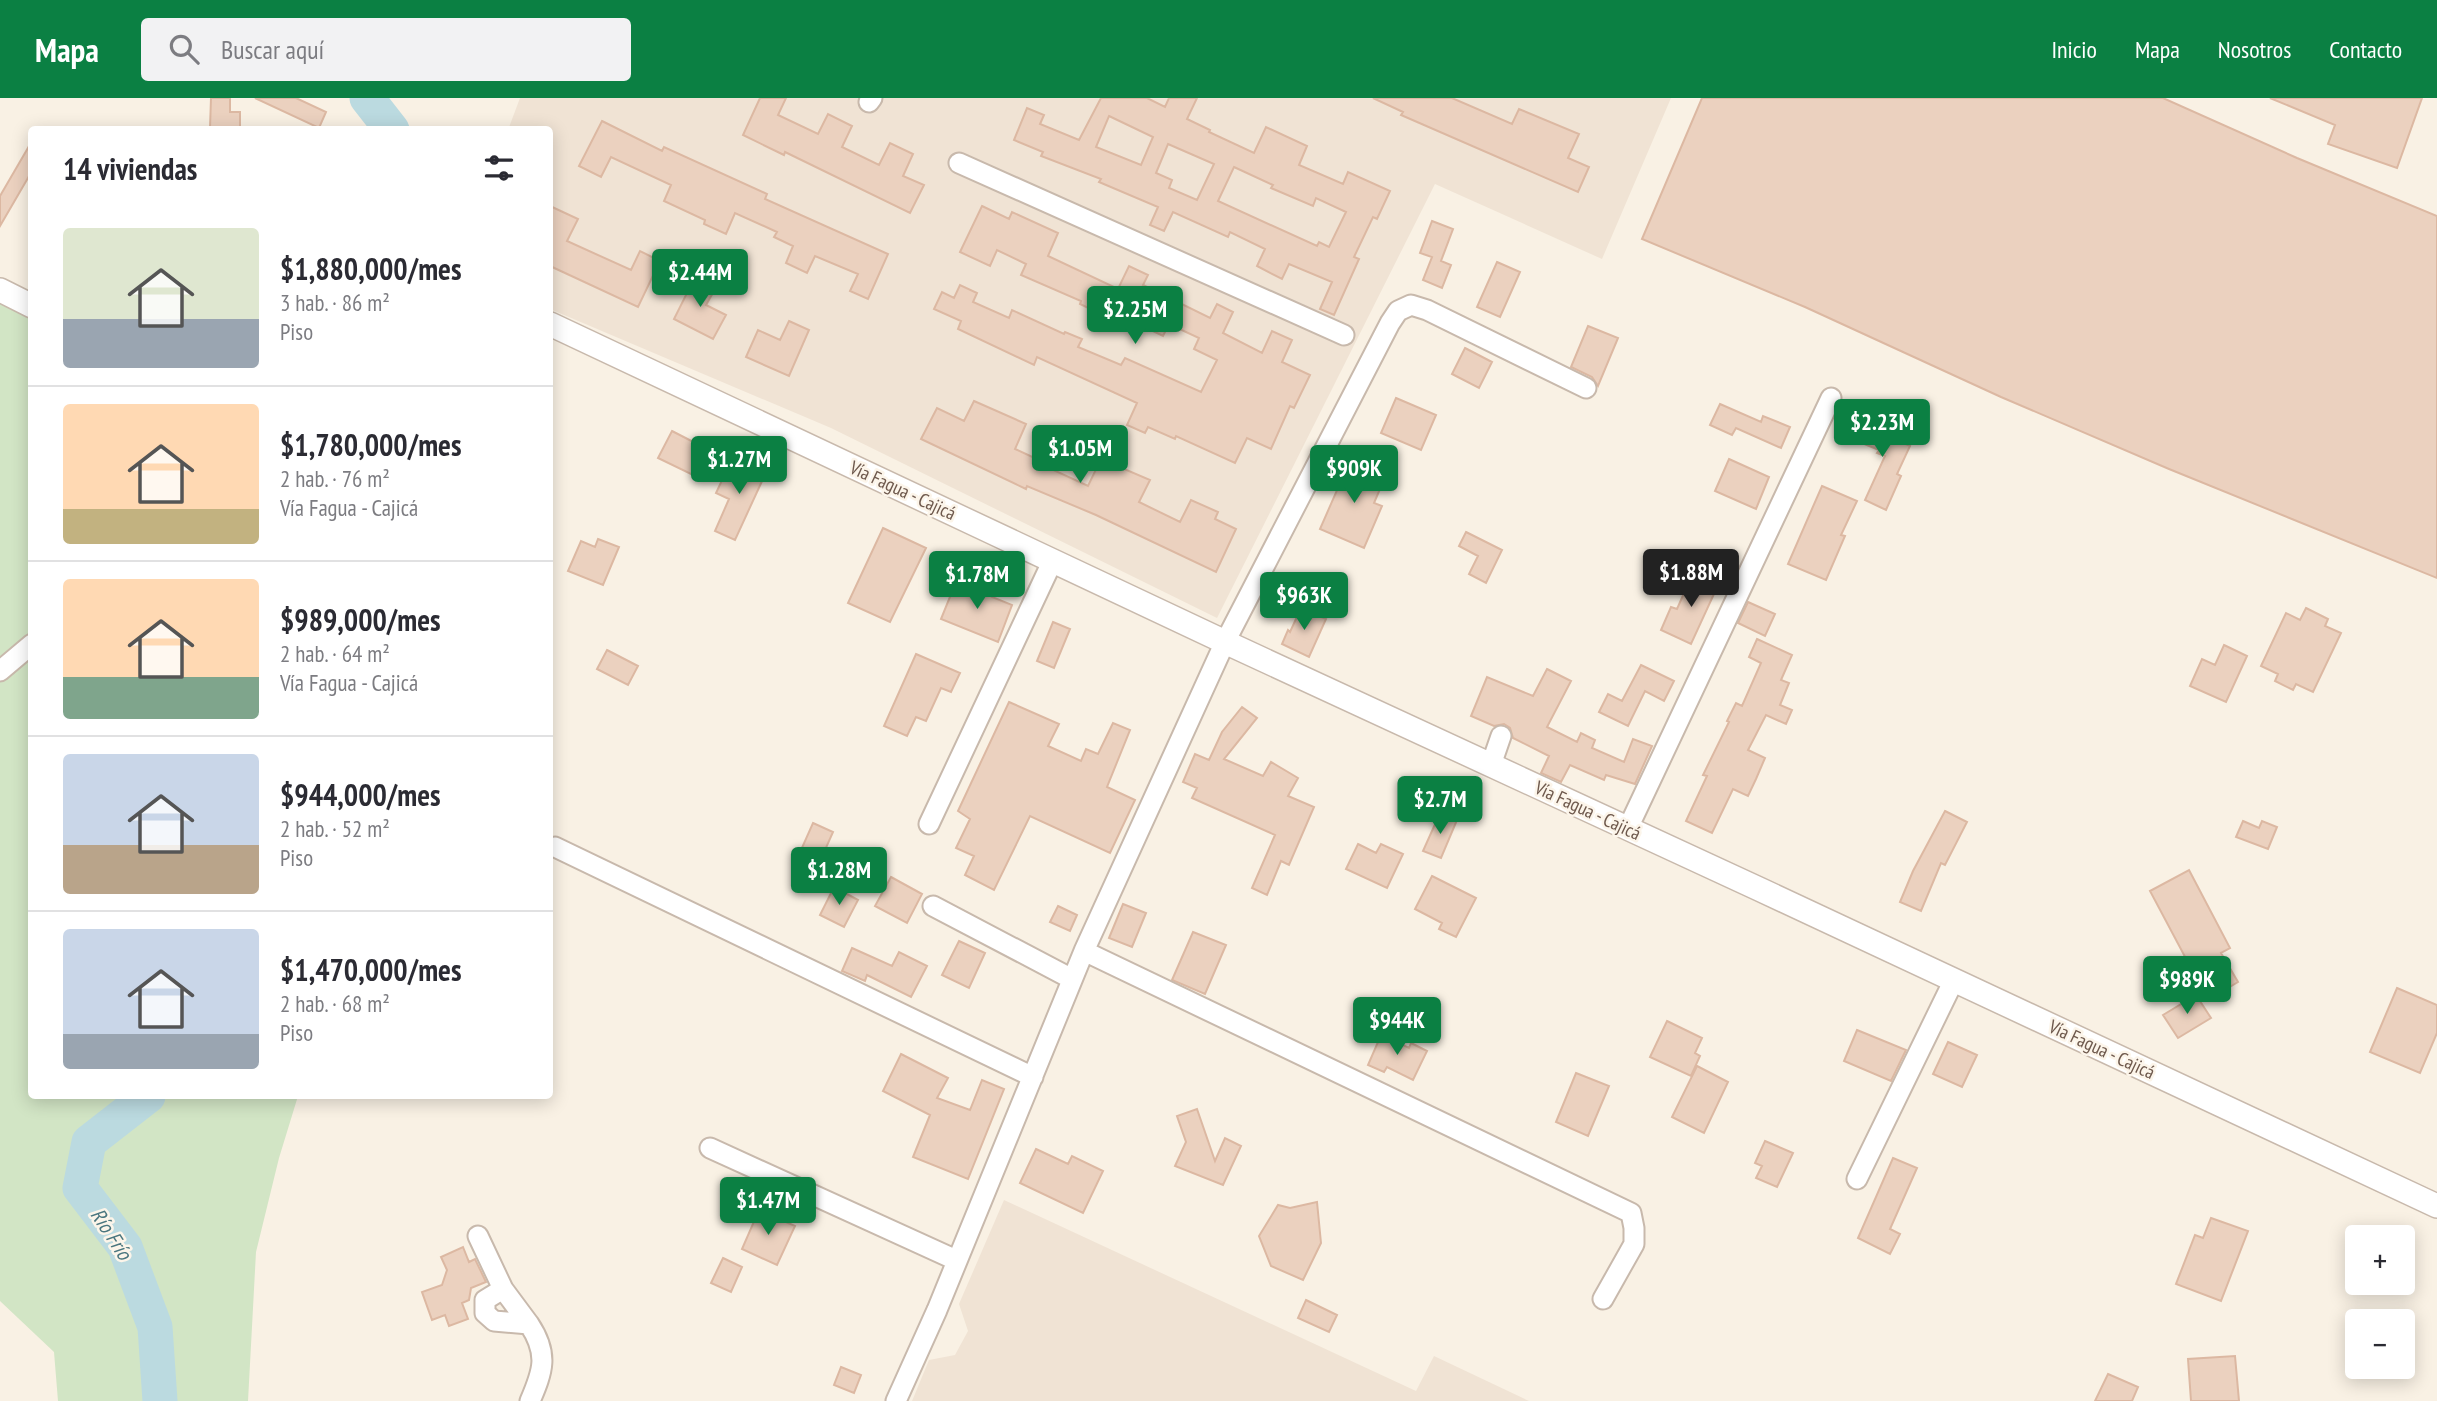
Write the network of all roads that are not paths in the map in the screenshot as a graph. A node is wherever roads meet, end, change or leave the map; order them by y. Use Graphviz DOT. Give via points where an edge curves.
graph roads {
  1 [pos="959,163"];
  2 [pos="0,290"];
  3 [pos="28,304"];
  4 [pos="553,325"];
  5 [pos="1344,334"];
  6 [pos="1586,388"];
  7 [pos="1831,398"];
  8 [pos="1053,560"];
  9 [pos="1224,642"];
  10 [pos="28,647"];
  11 [pos="0,671"];
  12 [pos="1502,736"];
  13 [pos="1491,765"];
  14 [pos="929,824"];
  15 [pos="1628,828"];
  16 [pos="555,847"];
  17 [pos="933,906"];
  18 [pos="1084,951"];
  19 [pos="1072,979"];
  20 [pos="1954,980"];
  21 [pos="1033,1077"];
  22 [pos="710,1148"];
  23 [pos="1857,1179"];
  24 [pos="2437,1206"];
  25 [pos="478,1236"];
  26 [pos="956,1260"];
  27 [pos="503,1289"];
  28 [pos="1603,1299"];
  29 [pos="529,1324"];
  30 [pos="530,1401"];
  31 [pos="896,1401"];
  1 -- 5 [label="street"];
  2 -- 3 [label="street"];
  4 -- 8 [label="street, Vía Fagua - Cajicá"];
  6 -- 9 [label="street" via="1427,310 1411,305 1398,311"];
  7 -- 15 [label="street"];
  8 -- 9 [label="street, Vía Fagua - Cajicá"];
  8 -- 14 [label="street"];
  9 -- 13 [label="street, Vía Fagua - Cajicá"];
  9 -- 18 [label="street"];
  10 -- 11 [label="street"];
  12 -- 13 [label="street"];
  13 -- 15 [label="street, Vía Fagua - Cajicá"];
  15 -- 20 [label="street, Vía Fagua - Cajicá"];
  16 -- 21 [label="street"];
  17 -- 19 [label="street"];
  18 -- 19 [label="street"];
  18 -- 28 [label="street" via="1631,1213 1633,1244"];
  19 -- 21 [label="street"];
  20 -- 23 [label="street"];
  20 -- 24 [label="street, Vía Fagua - Cajicá"];
  21 -- 26 [label="street"];
  22 -- 26 [label="street"];
  25 -- 27 [label="street"];
  26 -- 31 [label="street"];
  27 -- 29 [label="street"];
  27 -- 29 [label="street" via="485,1300 485,1313 494,1321"];
  29 -- 30 [label="street" via="542,1359 542,1373"];
}
